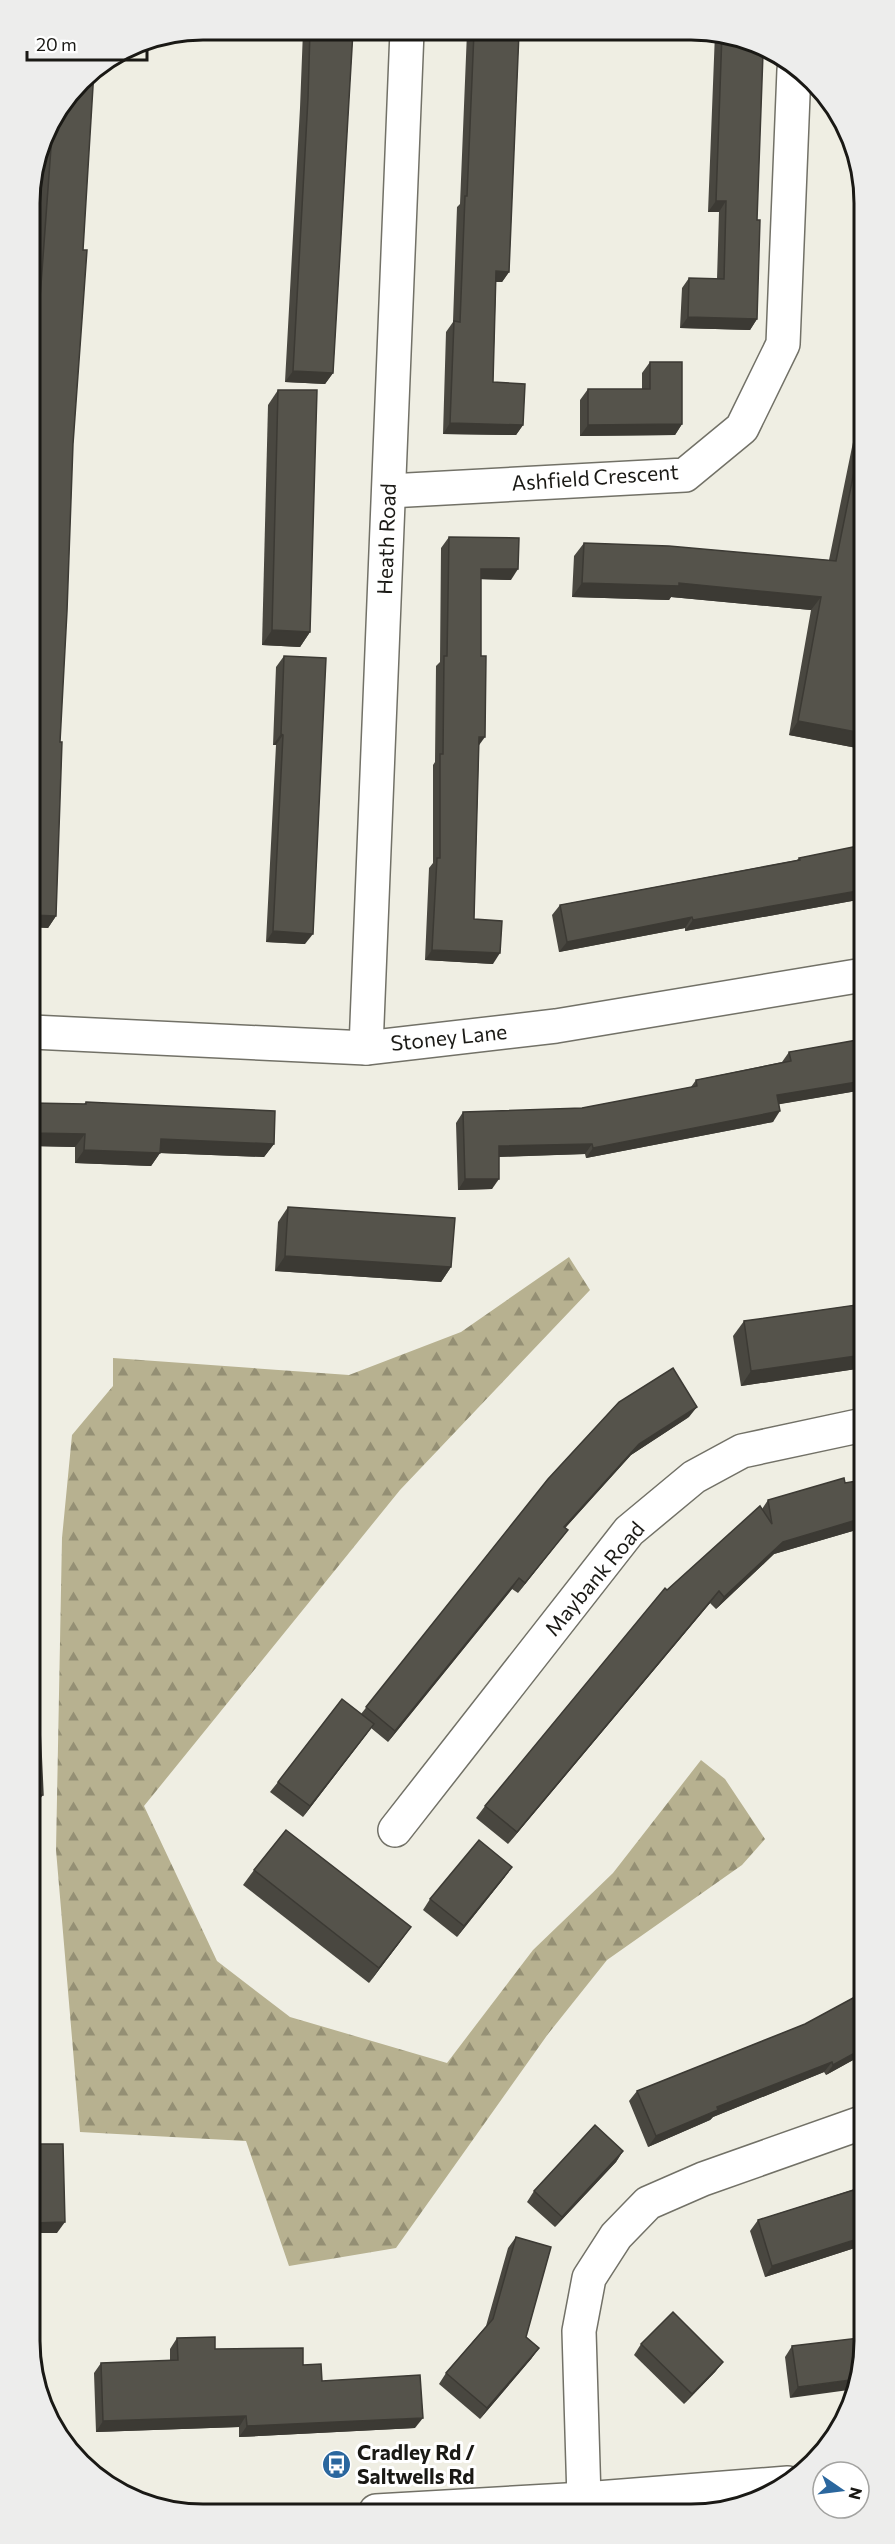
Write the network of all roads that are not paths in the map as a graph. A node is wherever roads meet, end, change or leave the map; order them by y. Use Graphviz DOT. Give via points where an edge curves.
graph roads {
  1 [pos="407,40"];
  2 [pos="794,76"];
  3 [pos="389,491"];
  4 [pos="854,976"];
  5 [pos="41,1032"];
  6 [pos="366,1048"];
  7 [pos="854,1427"];
  8 [pos="395,1830"];
  9 [pos="854,2126"];
  10 [pos="768,2485"];
  11 [pos="584,2499"];
  12 [pos="497,2504"];
  1 -- 3 [label="street, Heath Road"];
  2 -- 3 [label="street, Ashfield Crescent" via="783,344 742,428 685,475"];
  3 -- 6 [label="street, Heath Road"];
  4 -- 6 [label="street, Stoney Lane" via="556,1026"];
  5 -- 6 [label="street, Stoney Lane"];
  7 -- 8 [label="street, Maybank Road" via="742,1451 693,1477 629,1531"];
  9 -- 11 [label="street" via="703,2179 648,2203 616,2236 589,2278 579,2331"];
  10 -- 11 [label="street"];
  11 -- 12 [label="street"];
}
